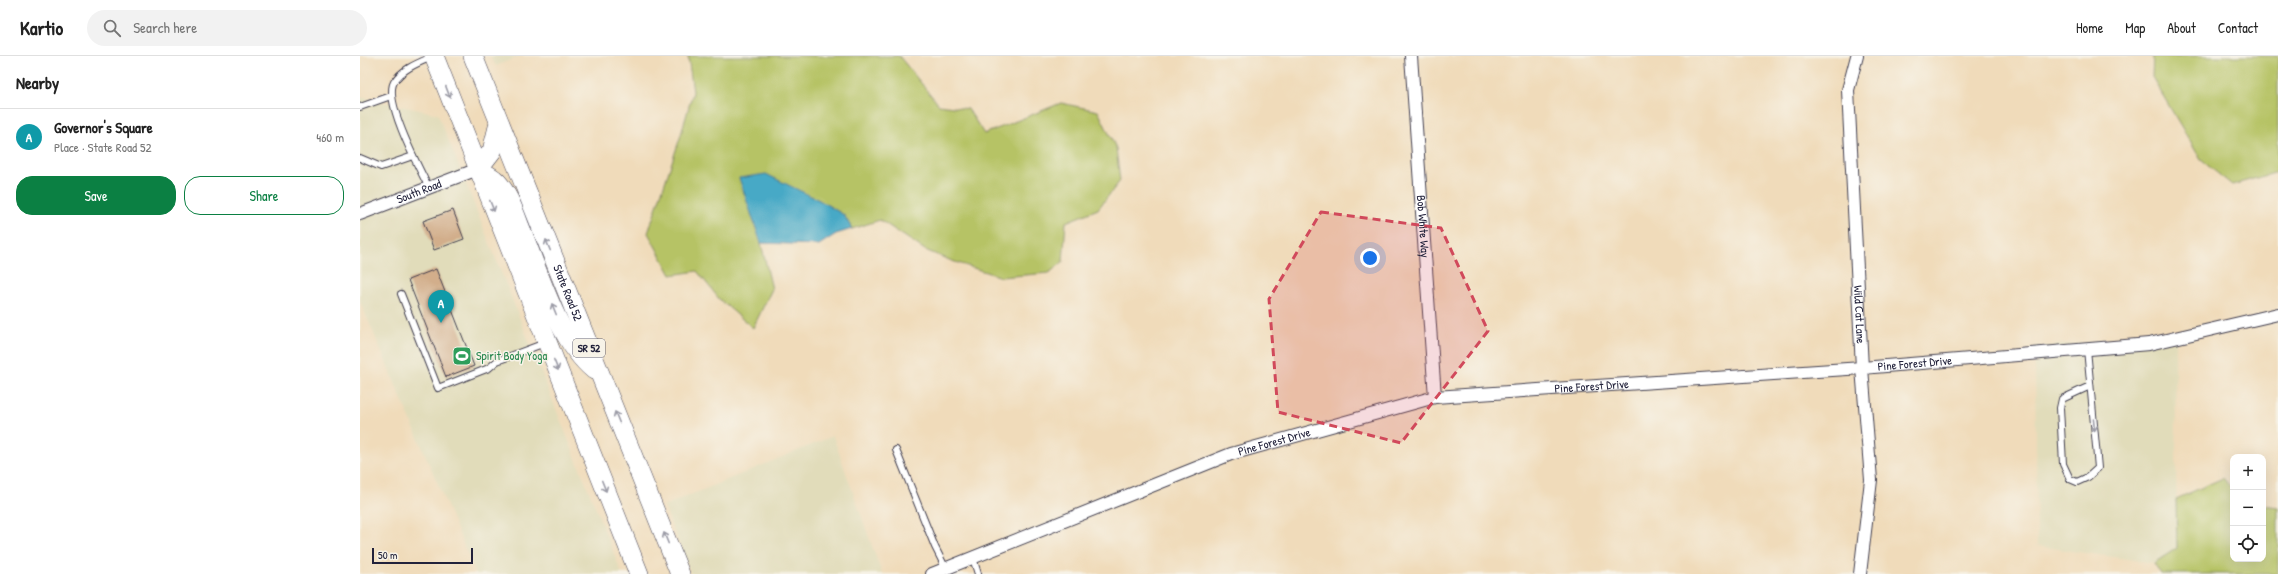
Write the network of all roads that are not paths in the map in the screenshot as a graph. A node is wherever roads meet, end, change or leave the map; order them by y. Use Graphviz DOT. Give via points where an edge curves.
graph roads {
  1 [pos="434,56"];
  2 [pos="473,56"];
  3 [pos="1411,56"];
  4 [pos="1857,56"];
  5 [pos="391,96"];
  6 [pos="360,107"];
  7 [pos="499,122"];
  8 [pos="413,156"];
  9 [pos="360,158"];
  10 [pos="478,169"];
  11 [pos="429,188"];
  12 [pos="360,214"];
  13 [pos="401,294"];
  14 [pos="2278,314"];
  15 [pos="547,343"];
  16 [pos="2088,349"];
  17 [pos="1862,368"];
  18 [pos="600,374"];
  19 [pos="2090,386"];
  20 [pos="1435,398"];
  21 [pos="896,450"];
  22 [pos="973,558"];
  23 [pos="946,569"];
  24 [pos="639,574"];
  25 [pos="680,574"];
  26 [pos="933,574"];
  27 [pos="978,574"];
  28 [pos="1860,574"];
  1 -- 5 [label="lane" via="399,75 393,84"];
  1 -- 10 [label="main road, one-way"];
  2 -- 7 [label="main road, State Road 52 / SR 52"];
  3 -- 20 [label="street, Bob White Way"];
  4 -- 17 [label="street, Wild Cat Lane" via="1848,90"];
  5 -- 6 [label="lane"];
  5 -- 8 [label="lane"];
  7 -- 10 [label="main road" via="492,151"];
  18 -- 7 [label="main road, State Road 52 / SR 52, one-way"];
  8 -- 9 [label="lane" via="381,167"];
  8 -- 11 [label="lane"];
  10 -- 11 [label="street, South Road"];
  10 -- 15 [label="main road, one-way"];
  18 -- 10 [label="main road, one-way" via="584,362 569,340 502,188 494,178"];
  11 -- 12 [label="street, South Road"];
  13 -- 15 [label="lane" via="438,388 489,368 497,361"];
  14 -- 16 [label="street, Pine Forest Drive" via="2149,344"];
  15 -- 24 [label="main road, one-way"];
  16 -- 17 [label="street, Pine Forest Drive"];
  16 -- 19 [label="lane"];
  17 -- 20 [label="street, Pine Forest Drive"];
  17 -- 28 [label="street, Wild Cat Lane" via="1871,480"];
  25 -- 18 [label="main road, State Road 52 / SR 52, one-way"];
  19 -- 19 [label="lane, one-way" via="2098,468 2088,477 2076,482 2070,479 2063,464 2060,408 2062,399"];
  20 -- 22 [label="street, Pine Forest Drive" via="1231,454"];
  21 -- 23 [label="lane"];
  22 -- 23 [label="street, Pine Forest Drive"];
  22 -- 27 [label="lane"];
  23 -- 26 [label="street, Pine Forest Drive"];
}
